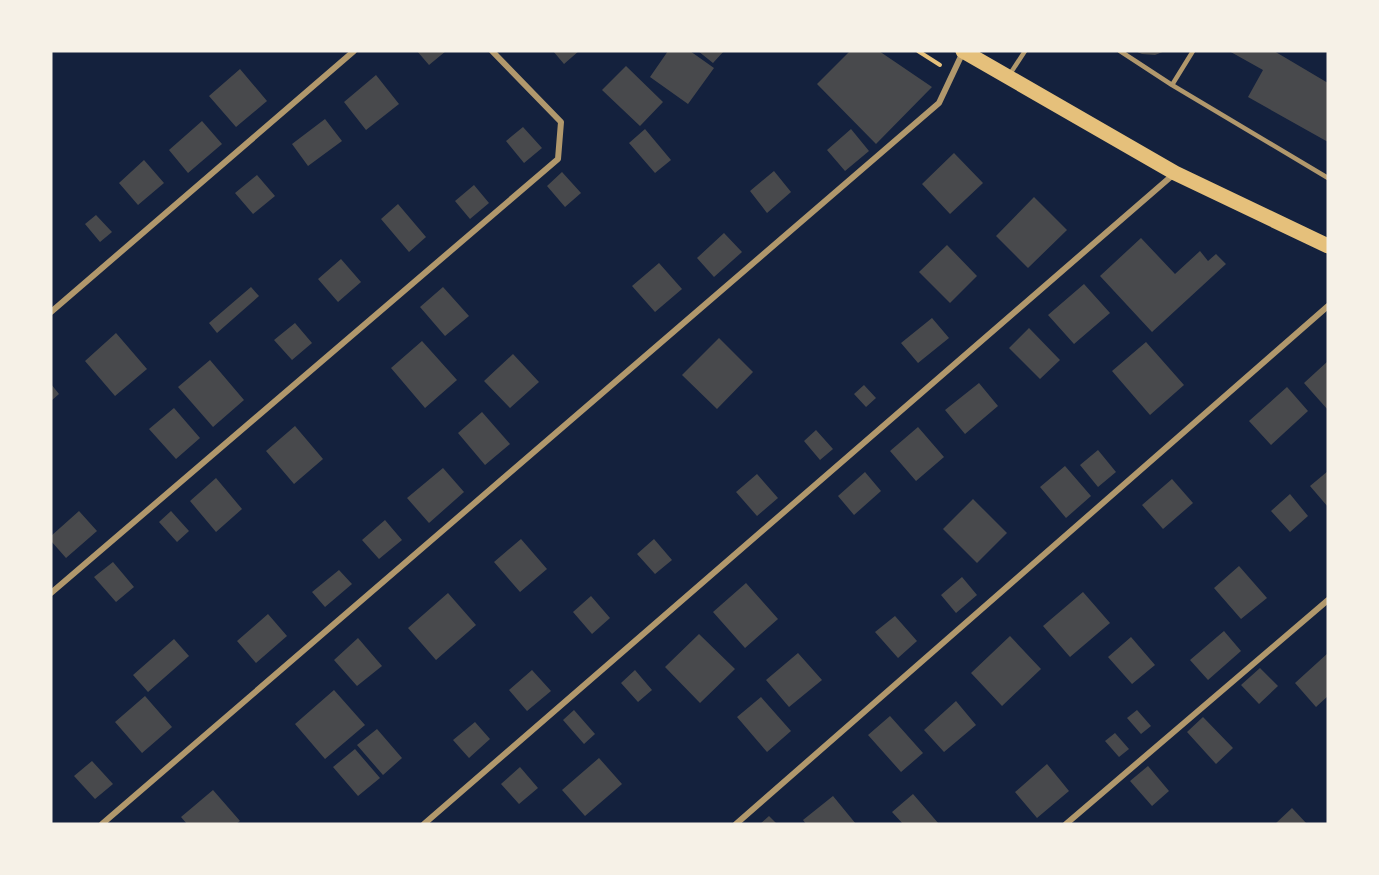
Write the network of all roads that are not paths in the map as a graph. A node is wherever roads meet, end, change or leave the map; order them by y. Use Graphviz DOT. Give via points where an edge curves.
graph roads {
  1 [pos="354,51"];
  2 [pos="492,51"];
  3 [pos="963,51"];
  4 [pos="1025,51"];
  5 [pos="1120,51"];
  6 [pos="1193,51"];
  7 [pos="1009,77"];
  8 [pos="1172,85"];
  9 [pos="1175,174"];
  10 [pos="1328,178"];
  11 [pos="1328,246"];
  12 [pos="1328,306"];
  13 [pos="51,312"];
  14 [pos="51,593"];
  15 [pos="1328,600"];
  16 [pos="102,824"];
  17 [pos="424,824"];
  18 [pos="736,824"];
  19 [pos="1066,824"];
  1 -- 13 [label="street"];
  2 -- 14 [label="street" via="561,122 558,159"];
  3 -- 7 [label="main road"];
  3 -- 16 [label="street" via="939,103"];
  4 -- 7 [label="lane"];
  5 -- 8 [label="lane"];
  6 -- 8 [label="lane"];
  7 -- 9 [label="main road"];
  8 -- 10 [label="lane"];
  9 -- 11 [label="main road"];
  9 -- 17 [label="street"];
  12 -- 18 [label="street"];
  15 -- 19 [label="street"];
}
